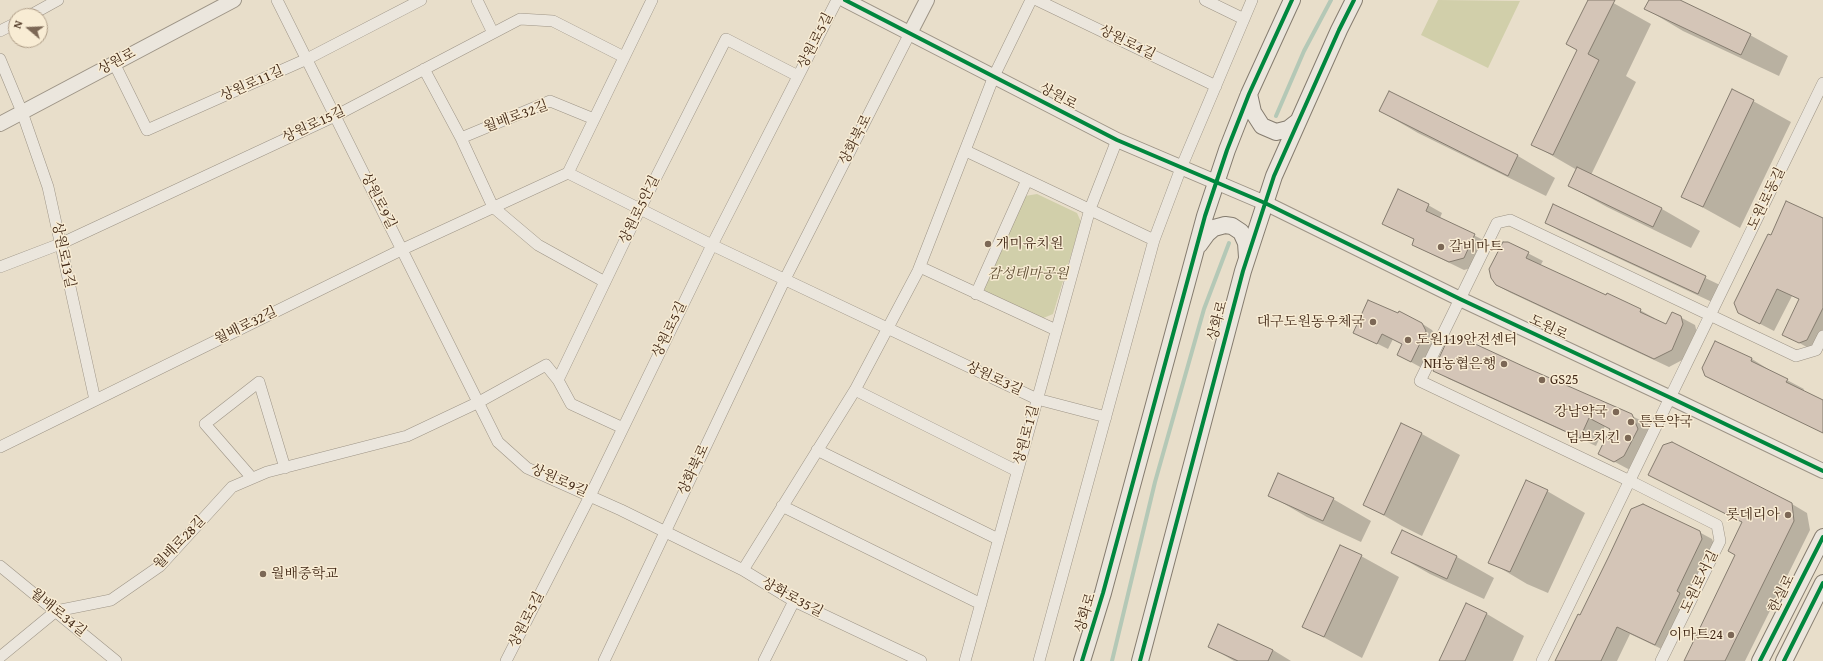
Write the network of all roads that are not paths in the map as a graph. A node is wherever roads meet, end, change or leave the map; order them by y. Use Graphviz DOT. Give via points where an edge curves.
graph roads {
  1 [pos="58,0"];
  2 [pos="234,0"];
  3 [pos="277,0"];
  4 [pos="422,0"];
  5 [pos="477,0"];
  6 [pos="652,0"];
  7 [pos="837,0"];
  8 [pos="845,0"];
  9 [pos="926,0"];
  10 [pos="1031,0"];
  11 [pos="1037,0"];
  12 [pos="1205,0"];
  13 [pos="1252,0"];
  14 [pos="1292,0"];
  15 [pos="1354,0"];
  16 [pos="44,8"];
  17 [pos="1244,19"];
  18 [pos="493,33"];
  19 [pos="909,35"];
  20 [pos="624,57"];
  21 [pos="0,59"];
  22 [pos="307,59"];
  23 [pos="114,63"];
  24 [pos="424,69"];
  25 [pos="798,76"];
  26 [pos="994,76"];
  27 [pos="1823,83"];
  28 [pos="1216,86"];
  29 [pos="1249,94"];
  30 [pos="22,112"];
  31 [pos="335,116"];
  32 [pos="594,119"];
  33 [pos="1298,122"];
  34 [pos="0,124"];
  35 [pos="461,138"];
  36 [pos="1117,140"];
  37 [pos="966,151"];
  38 [pos="1181,168"];
  39 [pos="568,173"];
  40 [pos="1027,180"];
  41 [pos="1216,184"];
  42 [pos="1265,203"];
  43 [pos="493,207"];
  44 [pos="640,209"];
  45 [pos="1090,209"];
  46 [pos="1154,240"];
  47 [pos="60,244"];
  48 [pos="712,245"];
  49 [pos="403,249"];
  50 [pos="1196,249"];
  51 [pos="1246,261"];
  52 [pos="0,266"];
  53 [pos="920,267"];
  54 [pos="785,279"];
  55 [pos="605,282"];
  56 [pos="976,294"];
  57 [pos="1460,299"];
  58 [pos="1710,315"];
  59 [pos="887,329"];
  60 [pos="1056,330"];
  61 [pos="1823,336"];
  62 [pos="558,380"];
  63 [pos="854,390"];
  64 [pos="1671,398"];
  65 [pos="1037,399"];
  66 [pos="95,400"];
  67 [pos="479,402"];
  68 [pos="1106,417"];
  69 [pos="623,428"];
  70 [pos="0,447"];
  71 [pos="817,450"];
  72 [pos="286,468"];
  73 [pos="1017,471"];
  74 [pos="1823,471"];
  75 [pos="252,478"];
  76 [pos="1630,481"];
  77 [pos="590,496"];
  78 [pos="782,506"];
  79 [pos="665,532"];
  80 [pos="1823,536"];
  81 [pos="998,539"];
  82 [pos="0,566"];
  83 [pos="743,570"];
  84 [pos="1823,583"];
  85 [pos="794,601"];
  86 [pos="981,604"];
  87 [pos="56,611"];
  88 [pos="0,657"];
  89 [pos="116,661"];
  90 [pos="506,661"];
  91 [pos="604,661"];
  92 [pos="764,661"];
  93 [pos="921,661"];
  94 [pos="965,661"];
  95 [pos="1039,661"];
  96 [pos="1082,661"];
  97 [pos="1140,661"];
  98 [pos="1542,661"];
  99 [pos="1661,661"];
  100 [pos="1760,661"];
  101 [pos="1784,661"];
  1 -- 16 [label="street"];
  2 -- 23 [label="street, 상원로"];
  3 -- 22 [label="street, 상원로9길"];
  4 -- 22 [label="street, 상원로11길"];
  5 -- 18 [label="street"];
  6 -- 20 [label="street"];
  7 -- 25 [label="street, 상원로5길"];
  8 -- 19 [label="street, 상원로"];
  9 -- 19 [label="street, 상화북로"];
  10 -- 26 [label="street"];
  11 -- 28 [label="street, 상원로4길"];
  12 -- 17 [label="street"];
  13 -- 17 [label="street"];
  14 -- 29 [label="main road, 상화로"];
  15 -- 33 [label="main road, 상화로" via="1338,30"];
  17 -- 28 [label="street"];
  18 -- 20 [label="street, 상원로15길" via="520,19 553,21"];
  18 -- 24 [label="street, 상원로15길"];
  19 -- 26 [label="street, 상원로"];
  19 -- 54 [label="street, 상화북로"];
  20 -- 32 [label="street"];
  21 -- 30 [label="street, 상원로13길"];
  22 -- 23 [label="street, 상원로11길" via="147,130"];
  22 -- 31 [label="street, 상원로9길"];
  23 -- 30 [label="street, 상원로"];
  24 -- 31 [label="street, 상원로15길"];
  24 -- 35 [label="street"];
  25 -- 44 [label="street, 상원로5안길" via="726,39"];
  25 -- 48 [label="street, 상원로5길"];
  26 -- 36 [label="street, 상원로"];
  26 -- 37 [label="street"];
  27 -- 58 [label="street, 도원로동길"];
  28 -- 38 [label="street"];
  29 -- 33 [label="main road" via="1253,112 1262,126 1276,132 1288,129"];
  29 -- 41 [label="main road, 상화로"];
  30 -- 34 [label="street, 상원로"];
  30 -- 47 [label="street, 상원로13길" via="48,186"];
  31 -- 47 [label="street, 상원로15길"];
  31 -- 49 [label="street, 상원로9길"];
  32 -- 35 [label="street, 월배로32길" via="550,101"];
  32 -- 39 [label="street"];
  33 -- 42 [label="main road, 상화로"];
  35 -- 43 [label="street"];
  36 -- 38 [label="street, 상원로"];
  36 -- 45 [label="street, 상원로1길"];
  37 -- 40 [label="street"];
  37 -- 53 [label="street"];
  38 -- 41 [label="street, 상원로"];
  38 -- 46 [label="street"];
  39 -- 43 [label="street, 월배로32길"];
  39 -- 44 [label="street"];
  40 -- 45 [label="street"];
  40 -- 56 [label="street"];
  41 -- 42 [label="street, 상원로"];
  41 -- 50 [label="main road, 상화로"];
  42 -- 51 [label="main road, 상화로"];
  42 -- 57 [label="street, 도원로"];
  43 -- 49 [label="street, 월배로32길"];
  43 -- 55 [label="street" via="538,245"];
  44 -- 48 [label="street"];
  44 -- 55 [label="street, 상원로5안길"];
  45 -- 46 [label="street"];
  45 -- 60 [label="street, 상원로1길"];
  46 -- 68 [label="street"];
  47 -- 52 [label="street, 상원로15길"];
  47 -- 66 [label="street, 상원로13길"];
  48 -- 54 [label="street"];
  48 -- 69 [label="street, 상원로5길"];
  49 -- 66 [label="street, 월배로32길"];
  49 -- 67 [label="street, 상원로9길"];
  50 -- 51 [label="main road" via="1207,234 1225,224 1241,232 1246,247"];
  50 -- 96 [label="main road, 상화로" via="1103,593"];
  51 -- 97 [label="main road, 상화로"];
  53 -- 56 [label="street"];
  53 -- 59 [label="street"];
  54 -- 59 [label="street"];
  54 -- 79 [label="street, 상화북로"];
  55 -- 62 [label="street, 상원로5안길"];
  56 -- 60 [label="street"];
  57 -- 58 [label="street" via="1497,223 1510,220"];
  57 -- 64 [label="street, 도원로"];
  57 -- 76 [label="street" via="1420,381"];
  58 -- 61 [label="street" via="1796,356 1816,350"];
  58 -- 64 [label="street, 도원로동길"];
  59 -- 63 [label="street"];
  59 -- 65 [label="street, 상원로3길"];
  60 -- 65 [label="street, 상원로1길"];
  62 -- 67 [label="street" via="546,365"];
  62 -- 69 [label="street" via="571,404"];
  63 -- 71 [label="street"];
  63 -- 73 [label="street"];
  64 -- 74 [label="street, 도원로"];
  64 -- 76 [label="street"];
  65 -- 68 [label="street, 상원로3길"];
  65 -- 73 [label="street, 상원로1길"];
  66 -- 70 [label="street, 월배로32길"];
  67 -- 72 [label="street, 월배로28길" via="407,436"];
  67 -- 77 [label="street, 상원로9길" via="498,442 527,468"];
  68 -- 95 [label="street"];
  69 -- 77 [label="street, 상원로5길"];
  71 -- 78 [label="street"];
  71 -- 81 [label="street"];
  72 -- 75 [label="street, 월배로28길"];
  72 -- 75 [label="street" via="259,382 205,424"];
  73 -- 81 [label="street, 상원로1길"];
  75 -- 87 [label="street, 월배로28길" via="232,487 160,566 111,600"];
  76 -- 98 [label="street"];
  76 -- 99 [label="street, 도원로서길" via="1717,525 1720,541"];
  77 -- 79 [label="street, 상원로9길"];
  77 -- 90 [label="street, 상원로5길"];
  78 -- 83 [label="street"];
  78 -- 86 [label="street"];
  79 -- 83 [label="street, 상화로35길"];
  79 -- 91 [label="street, 상화북로"];
  80 -- 100 [label="main road, 한실로"];
  81 -- 86 [label="street, 상원로1길"];
  82 -- 87 [label="street, 월배로34길"];
  83 -- 85 [label="street, 상화로35길"];
  84 -- 101 [label="main road"];
  85 -- 92 [label="street"];
  85 -- 93 [label="street, 상화로35길"];
  86 -- 94 [label="street, 상원로1길"];
  87 -- 88 [label="street, 월배로28길"];
  87 -- 89 [label="street, 월배로34길"];
}
